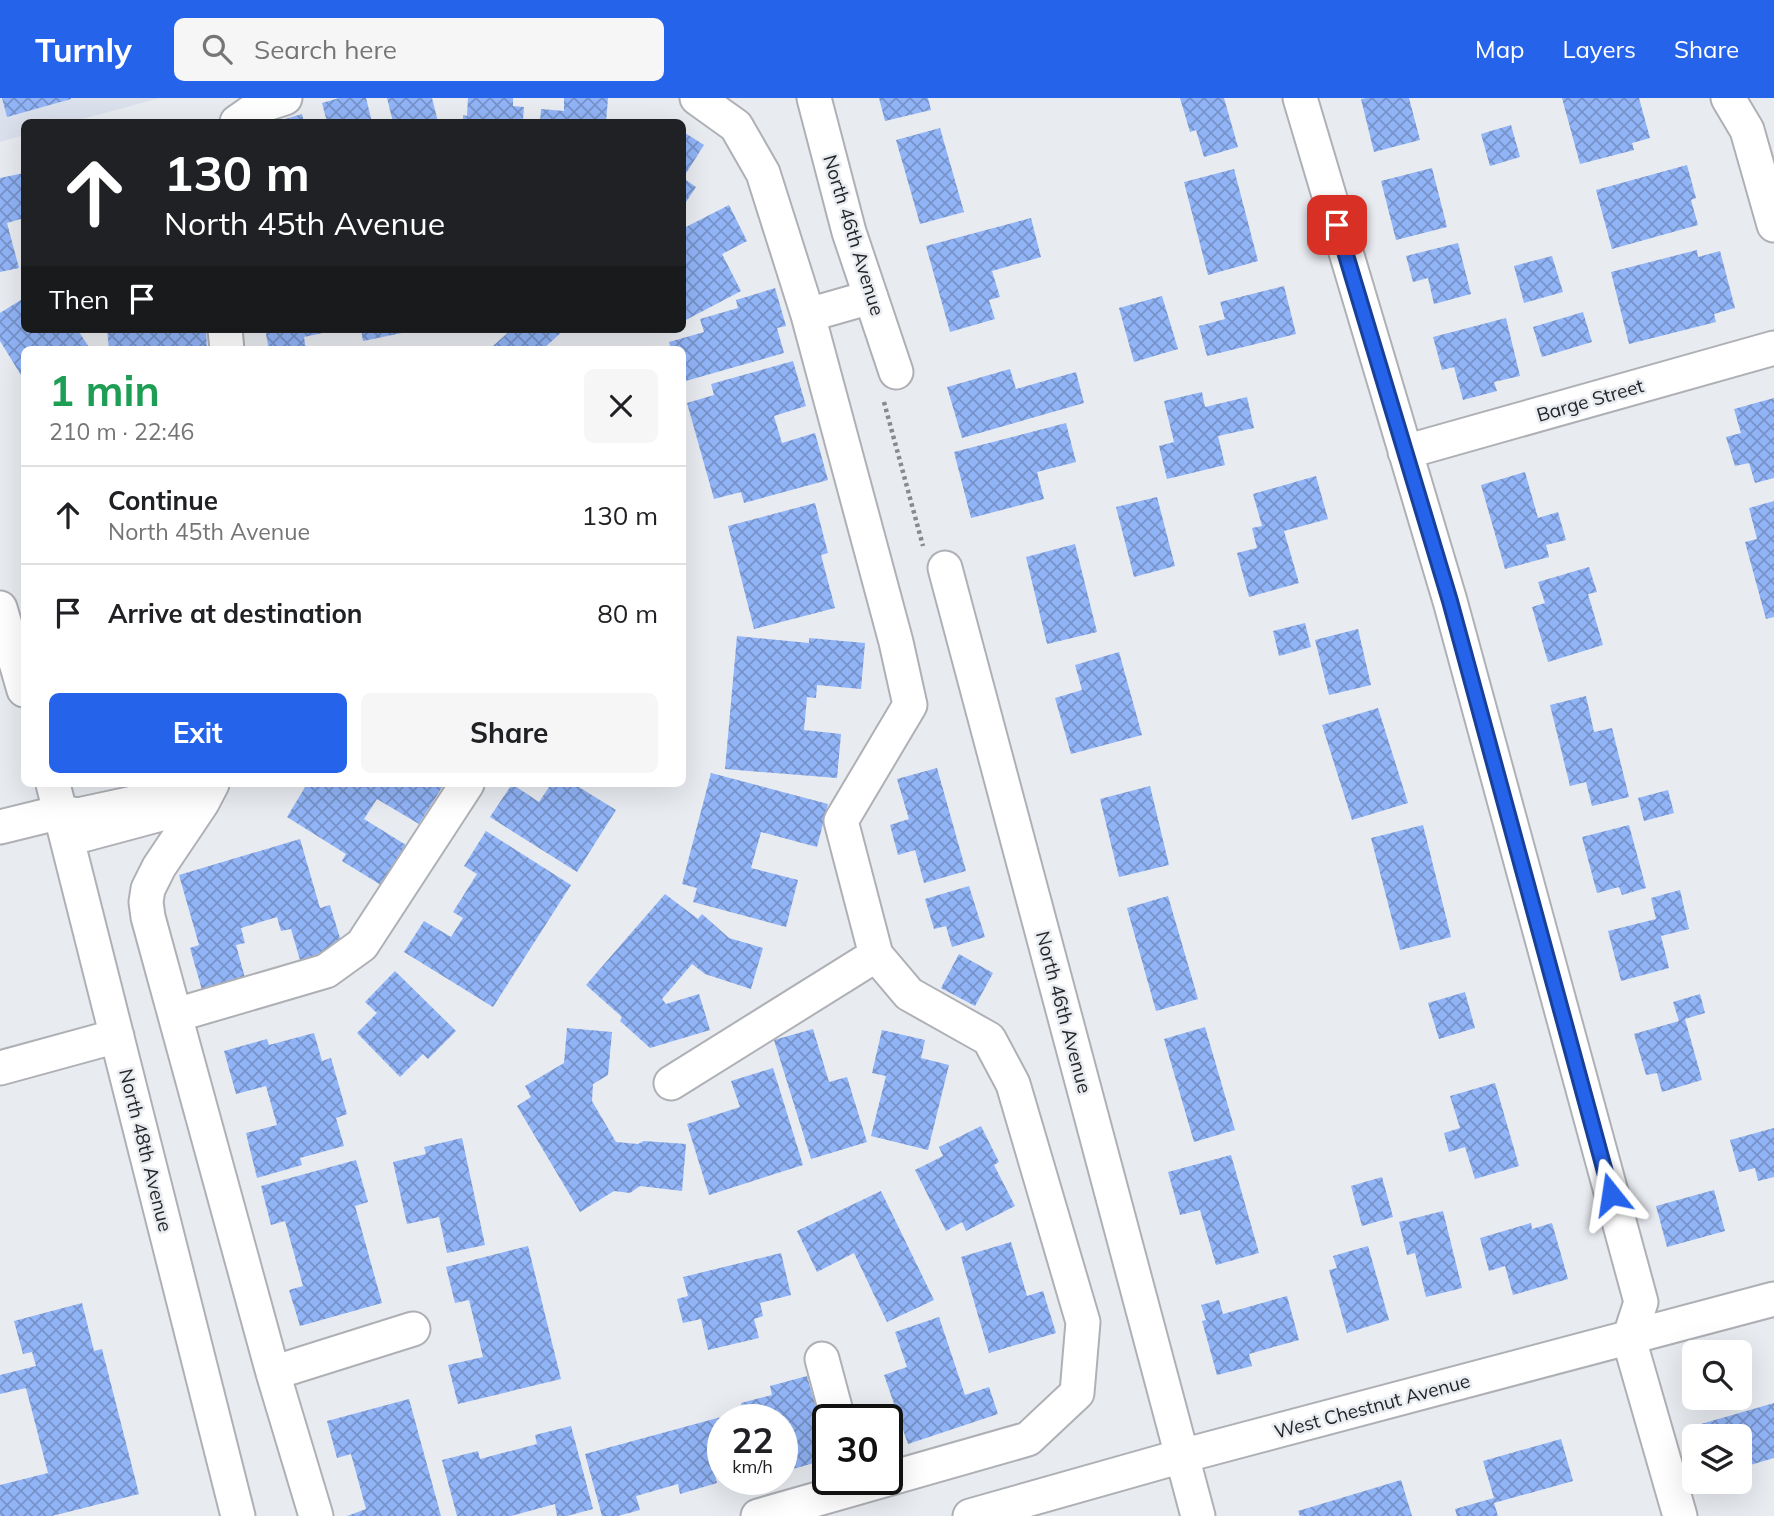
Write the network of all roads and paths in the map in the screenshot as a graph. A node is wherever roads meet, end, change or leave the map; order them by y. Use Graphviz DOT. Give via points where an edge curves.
graph roads {
  1 [pos="285,98"];
  2 [pos="697,98"];
  3 [pos="814,98"];
  4 [pos="1300,98"];
  5 [pos="1728,98"];
  6 [pos="241,119"];
  7 [pos="1774,225"];
  8 [pos="871,297"];
  9 [pos="808,315"];
  10 [pos="1774,348"];
  11 [pos="895,368"];
  12 [pos="1405,452"];
  13 [pos="945,568"];
  14 [pos="0,608"];
  15 [pos="21,680"];
  16 [pos="465,787"];
  17 [pos="207,794"];
  18 [pos="60,812"];
  19 [pos="0,828"];
  20 [pos="876,955"];
  21 [pos="176,1015"];
  22 [pos="117,1036"];
  23 [pos="0,1068"];
  24 [pos="670,1083"];
  25 [pos="1774,1299"];
  26 [pos="414,1329"];
  27 [pos="1629,1339"];
  28 [pos="822,1359"];
  29 [pos="273,1373"];
  30 [pos="834,1404"];
  31 [pos="1182,1456"];
  32 [pos="903,1471"];
  33 [pos="820,1495"];
  34 [pos="988,1514"];
  35 [pos="238,1516"];
  36 [pos="316,1516"];
  37 [pos="758,1516"];
  38 [pos="1198,1516"];
  39 [pos="1680,1516"];
  1 -- 6 [label="street" via="260,106"];
  2 -- 9 [label="street" via="736,127 763,173"];
  3 -- 8 [label="street, North 46th Avenue"];
  4 -- 12 [label="street"];
  5 -- 7 [label="street" via="1747,130"];
  8 -- 9 [label="street"];
  8 -- 11 [label="street, North 46th Avenue"];
  9 -- 20 [label="street" via="911,705 841,821"];
  10 -- 12 [label="street, Barge Street"];
  11 -- 13 [label="path" via="876,369 930,572"];
  12 -- 27 [label="street" via="1450,601 1640,1302"];
  13 -- 31 [label="street, North 46th Avenue"];
  14 -- 15 [label="street"];
  16 -- 21 [label="street" via="362,945 326,971"];
  17 -- 18 [label="street"];
  17 -- 21 [label="street" via="159,867 146,902"];
  18 -- 19 [label="street"];
  18 -- 22 [label="street, North 48th Avenue"];
  20 -- 24 [label="street"];
  20 -- 32 [label="street" via="909,995 989,1039 1013,1084 1083,1322 1077,1393 1028,1439"];
  21 -- 29 [label="street"];
  22 -- 23 [label="street"];
  22 -- 35 [label="street, North 48th Avenue"];
  25 -- 27 [label="street, West Chestnut Avenue"];
  26 -- 29 [label="street"];
  27 -- 31 [label="street, West Chestnut Avenue"];
  27 -- 39 [label="street"];
  28 -- 30 [label="street"];
  29 -- 36 [label="street"];
  31 -- 34 [label="street, West Chestnut Avenue"];
  31 -- 38 [label="street, North 46th Avenue"];
  33 -- 37 [label="street"];
}
